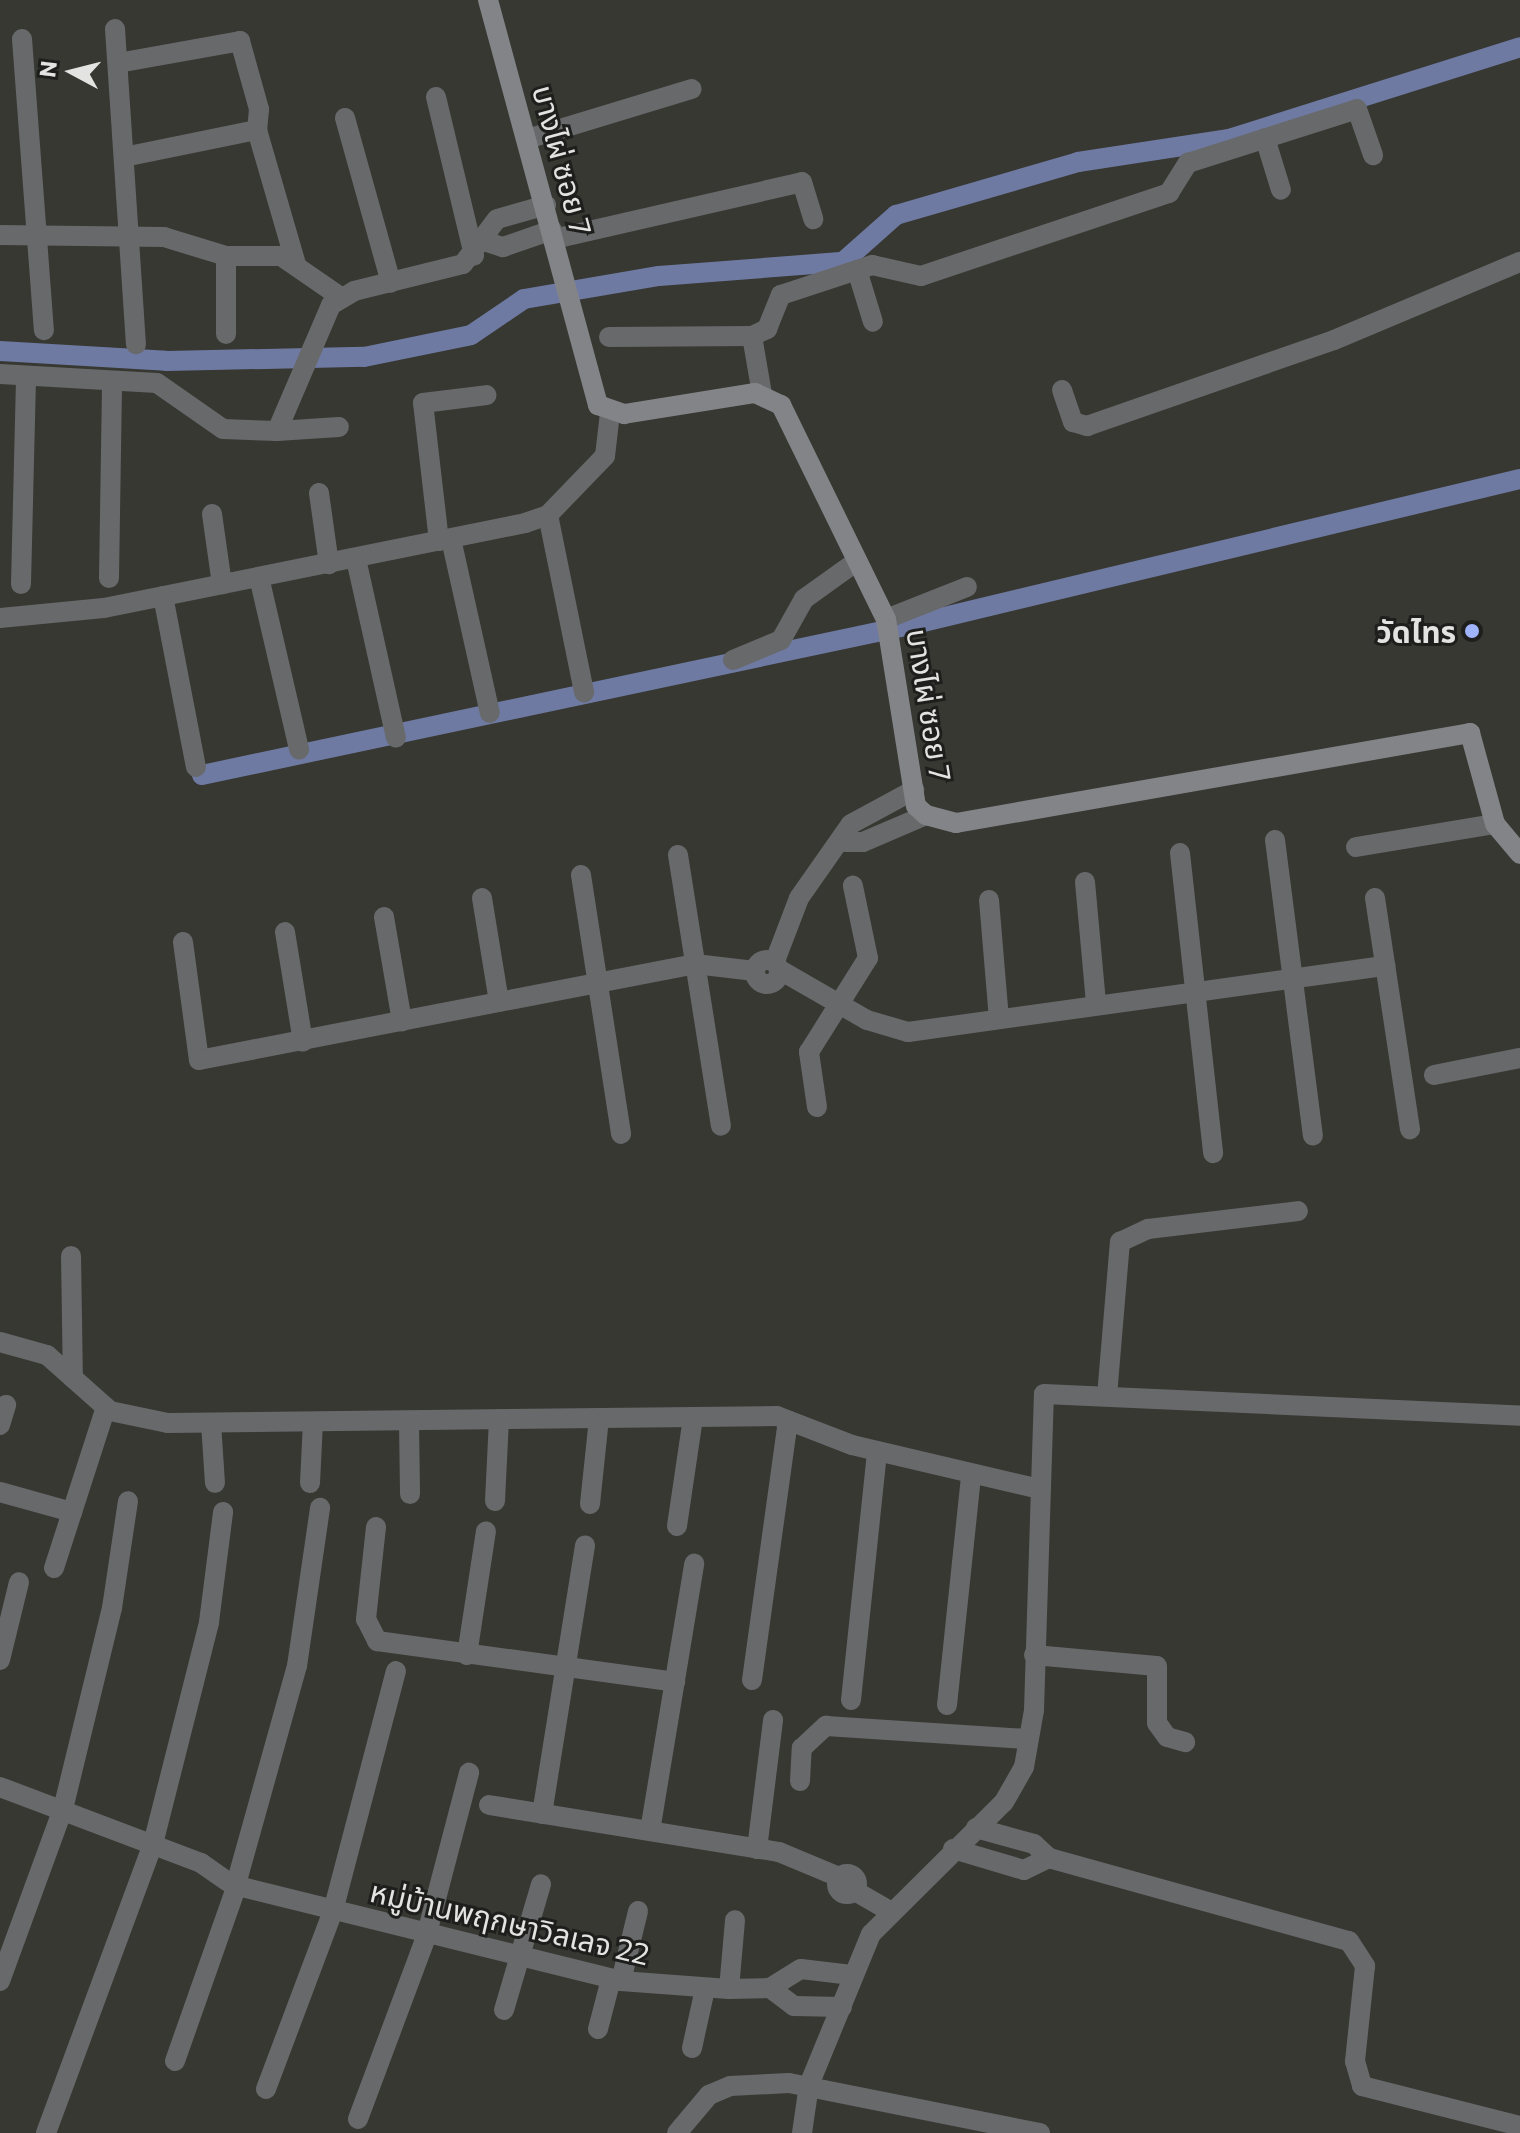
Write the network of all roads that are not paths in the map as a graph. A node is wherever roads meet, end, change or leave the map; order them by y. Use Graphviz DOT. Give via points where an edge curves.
graph roads {
  1 [pos="488,0"];
  2 [pos="115,29"];
  3 [pos="22,39"];
  4 [pos="118,63"];
  5 [pos="692,89"];
  6 [pos="436,97"];
  7 [pos="345,118"];
  8 [pos="257,130"];
  9 [pos="1265,138"];
  10 [pos="527,139"];
  11 [pos="1373,155"];
  12 [pos="124,157"];
  13 [pos="1281,190"];
  14 [pos="546,205"];
  15 [pos="813,219"];
  16 [pos="38,234"];
  17 [pos="0,235"];
  18 [pos="129,235"];
  19 [pos="553,235"];
  20 [pos="479,248"];
  21 [pos="226,256"];
  22 [pos="1520,262"];
  23 [pos="296,264"];
  24 [pos="857,270"];
  25 [pos="391,283"];
  26 [pos="342,298"];
  27 [pos="873,322"];
  28 [pos="44,330"];
  29 [pos="226,334"];
  30 [pos="752,336"];
  31 [pos="609,337"];
  32 [pos="136,344"];
  33 [pos="0,374"];
  34 [pos="26,376"];
  35 [pos="112,383"];
  36 [pos="1062,390"];
  37 [pos="762,394"];
  38 [pos="487,395"];
  39 [pos="610,413"];
  40 [pos="339,427"];
  41 [pos="277,431"];
  42 [pos="319,493"];
  43 [pos="212,514"];
  44 [pos="548,515"];
  45 [pos="445,540"];
  46 [pos="356,559"];
  47 [pos="857,561"];
  48 [pos="329,564"];
  49 [pos="259,577"];
  50 [pos="109,578"];
  51 [pos="21,584"];
  52 [pos="222,584"];
  53 [pos="967,587"];
  54 [pos="163,596"];
  55 [pos="0,618"];
  56 [pos="888,628"];
  57 [pos="733,660"];
  58 [pos="584,692"];
  59 [pos="490,713"];
  60 [pos="396,738"];
  61 [pos="299,749"];
  62 [pos="196,767"];
  63 [pos="914,790"];
  64 [pos="926,815"];
  65 [pos="1495,824"];
  66 [pos="1275,840"];
  67 [pos="845,842"];
  68 [pos="1356,847"];
  69 [pos="1180,853"];
  70 [pos="1520,854"];
  71 [pos="678,855"];
  72 [pos="581,875"];
  73 [pos="1085,882"];
  74 [pos="853,886"];
  75 [pos="482,898"];
  76 [pos="1375,898"];
  77 [pos="989,900"];
  78 [pos="384,917"];
  79 [pos="285,932"];
  80 [pos="183,942"];
  81 [pos="695,964"];
  82 [pos="777,966"];
  83 [pos="1385,966"];
  84 [pos="1291,978"];
  85 [pos="595,983"];
  86 [pos="1194,992"];
  87 [pos="499,1002"];
  88 [pos="841,1003"];
  89 [pos="1096,1004"];
  90 [pos="999,1019"];
  91 [pos="402,1021"];
  92 [pos="303,1042"];
  93 [pos="1520,1058"];
  94 [pos="1434,1075"];
  95 [pos="817,1107"];
  96 [pos="721,1126"];
  97 [pos="1410,1129"];
  98 [pos="621,1134"];
  99 [pos="1313,1136"];
  100 [pos="1213,1153"];
  101 [pos="1298,1211"];
  102 [pos="71,1256"];
  103 [pos="0,1342"];
  104 [pos="73,1378"];
  105 [pos="1107,1396"];
  106 [pos="6,1405"];
  107 [pos="106,1407"];
  108 [pos="1520,1416"];
  109 [pos="693,1417"];
  110 [pos="599,1418"];
  111 [pos="499,1419"];
  112 [pos="788,1420"];
  113 [pos="409,1421"];
  114 [pos="313,1422"];
  115 [pos="211,1423"];
  116 [pos="0,1425"];
  117 [pos="877,1452"];
  118 [pos="971,1476"];
  119 [pos="215,1483"];
  120 [pos="310,1483"];
  121 [pos="1040,1489"];
  122 [pos="0,1492"];
  123 [pos="410,1494"];
  124 [pos="128,1501"];
  125 [pos="495,1501"];
  126 [pos="590,1504"];
  127 [pos="320,1508"];
  128 [pos="72,1512"];
  129 [pos="223,1512"];
  130 [pos="677,1526"];
  131 [pos="376,1527"];
  132 [pos="486,1531"];
  133 [pos="585,1545"];
  134 [pos="694,1564"];
  135 [pos="54,1568"];
  136 [pos="19,1582"];
  137 [pos="467,1655"];
  138 [pos="1034,1655"];
  139 [pos="0,1660"];
  140 [pos="567,1668"];
  141 [pos="396,1671"];
  142 [pos="752,1680"];
  143 [pos="675,1682"];
  144 [pos="851,1700"];
  145 [pos="947,1705"];
  146 [pos="773,1720"];
  147 [pos="1029,1739"];
  148 [pos="1185,1742"];
  149 [pos="469,1773"];
  150 [pos="800,1781"];
  151 [pos="0,1787"];
  152 [pos="489,1805"];
  153 [pos="63,1809"];
  154 [pos="542,1814"];
  155 [pos="976,1828"];
  156 [pos="650,1831"];
  157 [pos="153,1844"];
  158 [pos="757,1849"];
  159 [pos="953,1849"];
  160 [pos="1049,1858"];
  161 [pos="236,1884"];
  162 [pos="541,1884"];
  163 [pos="888,1910"];
  164 [pos="333,1911"];
  165 [pos="638,1911"];
  166 [pos="735,1920"];
  167 [pos="426,1937"];
  168 [pos="519,1961"];
  169 [pos="852,1975"];
  170 [pos="616,1980"];
  171 [pos="0,1981"];
  172 [pos="770,1988"];
  173 [pos="705,1989"];
  174 [pos="729,1989"];
  175 [pos="842,2007"];
  176 [pos="504,2010"];
  177 [pos="598,2029"];
  178 [pos="692,2048"];
  179 [pos="175,2061"];
  180 [pos="809,2085"];
  181 [pos="266,2089"];
  182 [pos="358,2119"];
  183 [pos="1520,2126"];
  184 [pos="46,2133"];
  185 [pos="677,2133"];
  186 [pos="802,2133"];
  187 [pos="1040,2133"];
  1 -- 10 [label="street, บางไผ่ ซอย 7"];
  2 -- 4 [label="street"];
  3 -- 16 [label="street"];
  4 -- 8 [label="street" via="240,41 259,109"];
  4 -- 12 [label="street"];
  5 -- 10 [label="street"];
  6 -- 20 [label="street"];
  7 -- 25 [label="street"];
  8 -- 12 [label="street"];
  8 -- 23 [label="street"];
  9 -- 11 [label="street" via="1357,109"];
  9 -- 13 [label="street"];
  9 -- 24 [label="street" via="1188,163 1169,193 921,276 872,265"];
  10 -- 14 [label="street, บางไผ่ ซอย 7"];
  12 -- 18 [label="street"];
  14 -- 19 [label="street, บางไผ่ ซอย 7"];
  14 -- 20 [label="street" via="497,219"];
  15 -- 19 [label="street" via="802,182"];
  16 -- 17 [label="street"];
  16 -- 18 [label="street"];
  16 -- 28 [label="street"];
  18 -- 21 [label="street" via="191,242"];
  18 -- 32 [label="street"];
  19 -- 20 [label="street"];
  19 -- 39 [label="street, บางไผ่ ซอย 7" via="588,385"];
  20 -- 25 [label="street"];
  21 -- 23 [label="street" via="270,254"];
  21 -- 29 [label="street"];
  22 -- 36 [label="street" via="1334,340 1087,426 1073,422"];
  23 -- 26 [label="street"];
  24 -- 27 [label="street"];
  24 -- 30 [label="street" via="781,295 767,329"];
  25 -- 26 [label="street"];
  26 -- 41 [label="street" via="331,305"];
  30 -- 31 [label="street"];
  30 -- 37 [label="street"];
  33 -- 34 [label="street"];
  34 -- 35 [label="street"];
  34 -- 51 [label="street"];
  35 -- 41 [label="street" via="157,383 223,429"];
  35 -- 50 [label="street"];
  37 -- 39 [label="street"];
  37 -- 47 [label="street, บางไผ่ ซอย 7" via="781,405 809,452"];
  38 -- 45 [label="street" via="423,403"];
  39 -- 44 [label="street" via="605,456"];
  40 -- 41 [label="street"];
  42 -- 48 [label="street"];
  43 -- 52 [label="street"];
  44 -- 45 [label="street"];
  44 -- 58 [label="street"];
  45 -- 46 [label="street"];
  45 -- 59 [label="street"];
  46 -- 48 [label="street"];
  46 -- 60 [label="street"];
  47 -- 56 [label="street, บางไผ่ ซอย 7"];
  47 -- 57 [label="street" via="804,599 781,640"];
  48 -- 49 [label="street"];
  49 -- 52 [label="street"];
  49 -- 61 [label="street"];
  52 -- 54 [label="street"];
  53 -- 56 [label="street"];
  54 -- 55 [label="street"];
  54 -- 62 [label="street"];
  56 -- 63 [label="street, บางไผ่ ซอย 7"];
  63 -- 64 [label="street, บางไผ่ ซอย 7"];
  63 -- 67 [label="street" via="851,824"];
  64 -- 65 [label="street, บางไผ่ ซอย 7" via="956,823 1470,733"];
  64 -- 67 [label="street" via="863,842"];
  65 -- 68 [label="street"];
  65 -- 70 [label="street, บางไผ่ ซอย 7"];
  66 -- 84 [label="street"];
  67 -- 82 [label="street" via="799,898"];
  69 -- 86 [label="street"];
  71 -- 81 [label="street"];
  72 -- 85 [label="street"];
  73 -- 89 [label="street"];
  74 -- 88 [label="street" via="868,958"];
  75 -- 87 [label="street"];
  76 -- 83 [label="street"];
  77 -- 90 [label="street"];
  78 -- 91 [label="street"];
  79 -- 92 [label="street"];
  80 -- 92 [label="street" via="199,1060"];
  81 -- 82 [label="street" via="755,971 767,984"];
  81 -- 85 [label="street"];
  81 -- 96 [label="street"];
  82 -- 88 [label="street"];
  83 -- 84 [label="street"];
  83 -- 97 [label="street"];
  84 -- 86 [label="street"];
  84 -- 99 [label="street"];
  85 -- 87 [label="street"];
  85 -- 98 [label="street"];
  86 -- 89 [label="street"];
  86 -- 100 [label="street"];
  87 -- 91 [label="street"];
  88 -- 90 [label="street" via="908,1032"];
  88 -- 95 [label="street" via="809,1052"];
  89 -- 90 [label="street"];
  91 -- 92 [label="street"];
  93 -- 94 [label="street"];
  101 -- 105 [label="street" via="1148,1229 1120,1242"];
  102 -- 104 [label="street"];
  103 -- 104 [label="street" via="47,1355"];
  104 -- 107 [label="street"];
  105 -- 108 [label="street"];
  105 -- 121 [label="street" via="1044,1394"];
  106 -- 116 [label="street"];
  107 -- 115 [label="street" via="168,1423"];
  107 -- 128 [label="street"];
  109 -- 110 [label="street"];
  109 -- 112 [label="street"];
  109 -- 130 [label="street"];
  110 -- 111 [label="street"];
  110 -- 126 [label="street"];
  111 -- 113 [label="street"];
  111 -- 125 [label="street"];
  112 -- 117 [label="street"];
  112 -- 142 [label="street"];
  113 -- 114 [label="street"];
  113 -- 123 [label="street"];
  114 -- 115 [label="street"];
  114 -- 120 [label="street"];
  115 -- 119 [label="street"];
  117 -- 118 [label="street"];
  117 -- 144 [label="street"];
  118 -- 121 [label="street"];
  118 -- 145 [label="street"];
  121 -- 138 [label="street"];
  122 -- 128 [label="street"];
  124 -- 153 [label="street" via="112,1608"];
  127 -- 161 [label="street" via="297,1666"];
  128 -- 135 [label="street"];
  129 -- 157 [label="street" via="209,1622"];
  131 -- 137 [label="street" via="369,1630 396,1646"];
  132 -- 137 [label="street"];
  133 -- 140 [label="street"];
  134 -- 143 [label="street"];
  136 -- 139 [label="street"];
  137 -- 140 [label="street"];
  138 -- 147 [label="street"];
  138 -- 148 [label="street" via="1157,1666 1157,1723 1167,1737"];
  140 -- 143 [label="street"];
  140 -- 154 [label="street"];
  141 -- 164 [label="street"];
  143 -- 156 [label="street"];
  146 -- 158 [label="street"];
  147 -- 150 [label="street" via="826,1726 802,1748"];
  147 -- 155 [label="street" via="1024,1767 1004,1802"];
  149 -- 167 [label="street"];
  151 -- 153 [label="street, หมู่บ้านพฤกษาวิลเลจ 22"];
  152 -- 154 [label="street"];
  153 -- 157 [label="street, หมู่บ้านพฤกษาวิลเลจ 22"];
  153 -- 171 [label="street"];
  154 -- 156 [label="street"];
  155 -- 159 [label="street"];
  155 -- 160 [label="street" via="1034,1844"];
  156 -- 158 [label="street"];
  157 -- 161 [label="street, หมู่บ้านพฤกษาวิลเลจ 22"];
  157 -- 184 [label="street"];
  158 -- 163 [label="street" via="847,1884"];
  159 -- 160 [label="street" via="1024,1870"];
  159 -- 163 [label="street"];
  160 -- 183 [label="street" via="1349,1941 1365,1966 1355,2061 1362,2086"];
  161 -- 164 [label="street, หมู่บ้านพฤกษาวิลเลจ 22"];
  161 -- 179 [label="street"];
  162 -- 168 [label="street"];
  163 -- 169 [label="street"];
  164 -- 167 [label="street, หมู่บ้านพฤกษาวิลเลจ 22"];
  164 -- 181 [label="street"];
  165 -- 170 [label="street"];
  166 -- 174 [label="street"];
  167 -- 168 [label="street, หมู่บ้านพฤกษาวิลเลจ 22"];
  167 -- 182 [label="street"];
  168 -- 170 [label="street, หมู่บ้านพฤกษาวิลเลจ 22"];
  168 -- 176 [label="street"];
  169 -- 172 [label="street" via="801,1969"];
  169 -- 175 [label="street"];
  170 -- 173 [label="street, หมู่บ้านพฤกษาวิลเลจ 22"];
  170 -- 177 [label="street"];
  172 -- 174 [label="street, หมู่บ้านพฤกษาวิลเลจ 22"];
  172 -- 175 [label="street" via="794,2006"];
  173 -- 174 [label="street, หมู่บ้านพฤกษาวิลเลจ 22"];
  173 -- 178 [label="street"];
  175 -- 180 [label="street"];
  180 -- 185 [label="street" via="730,2086 709,2095"];
  180 -- 186 [label="street"];
  180 -- 187 [label="street"];
}
